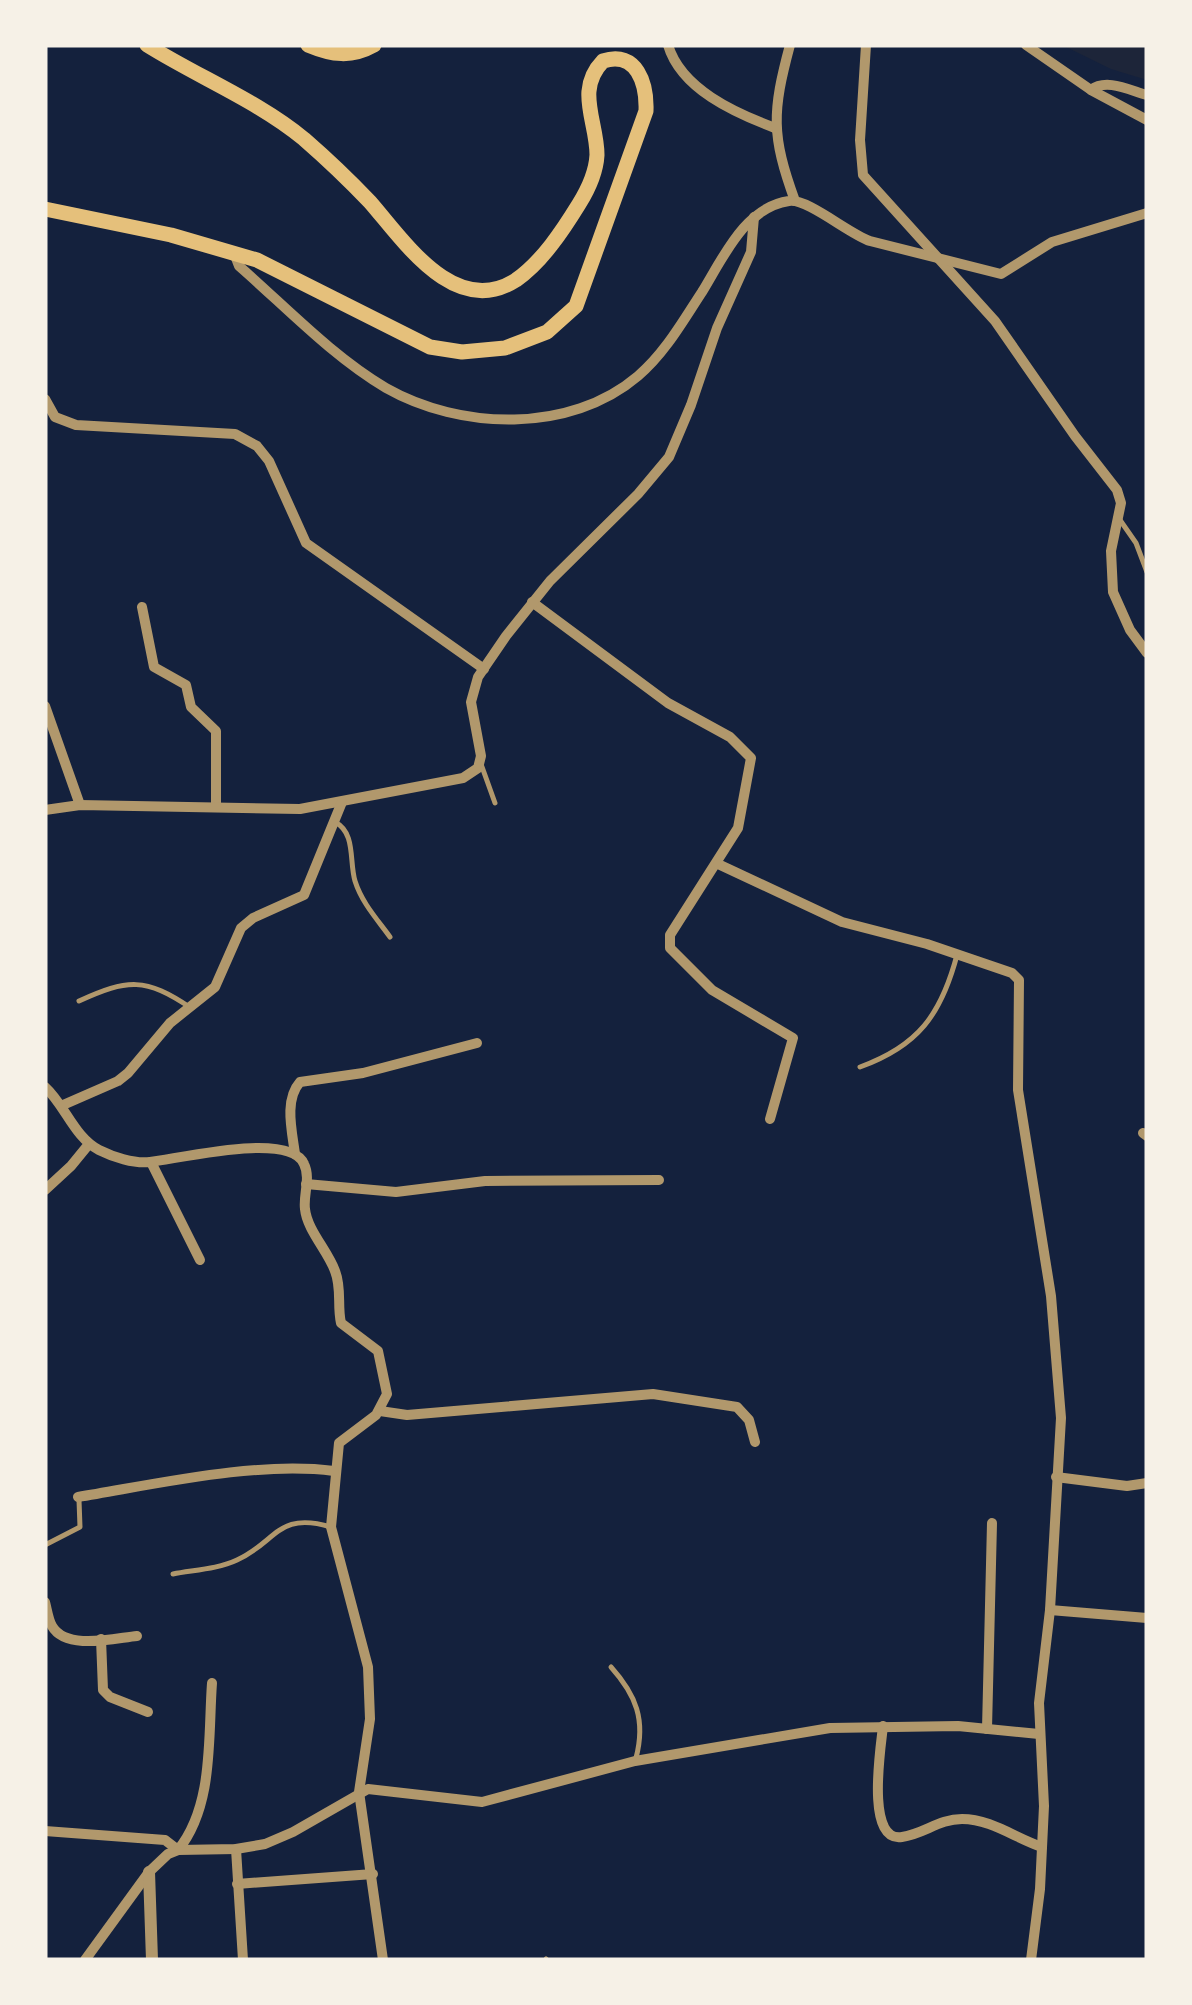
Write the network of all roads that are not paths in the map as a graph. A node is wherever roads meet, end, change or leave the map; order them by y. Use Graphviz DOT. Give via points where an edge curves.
graph roads {
  1 [pos="147,45"];
  2 [pos="308,45"];
  3 [pos="374,45"];
  4 [pos="668,45"];
  5 [pos="790,45"];
  6 [pos="866,45"];
  7 [pos="1026,45"];
  8 [pos="605,52"];
  9 [pos="1091,90"];
  10 [pos="1147,95"];
  11 [pos="1147,120"];
  12 [pos="775,128"];
  13 [pos="795,201"];
  14 [pos="45,209"];
  15 [pos="1147,213"];
  16 [pos="754,217"];
  17 [pos="234,252"];
  18 [pos="939,256"];
  19 [pos="45,399"];
  20 [pos="1118,517"];
  21 [pos="1147,572"];
  22 [pos="532,602"];
  23 [pos="142,607"];
  24 [pos="1147,653"];
  25 [pos="484,669"];
  26 [pos="45,706"];
  27 [pos="480,762"];
  28 [pos="342,802"];
  29 [pos="496,803"];
  30 [pos="80,805"];
  31 [pos="216,806"];
  32 [pos="45,810"];
  33 [pos="335,822"];
  34 [pos="718,864"];
  35 [pos="390,937"];
  36 [pos="957,955"];
  37 [pos="79,1001"];
  38 [pos="191,1008"];
  39 [pos="477,1043"];
  40 [pos="860,1067"];
  41 [pos="45,1087"];
  42 [pos="64,1105"];
  43 [pos="770,1118"];
  44 [pos="89,1144"];
  45 [pos="295,1154"];
  46 [pos="150,1162"];
  47 [pos="659,1180"];
  48 [pos="306,1184"];
  49 [pos="45,1190"];
  50 [pos="200,1260"];
  51 [pos="380,1410"];
  52 [pos="754,1442"];
  53 [pos="334,1472"];
  54 [pos="1056,1477"];
  55 [pos="1147,1483"];
  56 [pos="78,1497"];
  57 [pos="992,1522"];
  58 [pos="331,1527"];
  59 [pos="45,1545"];
  60 [pos="174,1574"];
  61 [pos="45,1602"];
  62 [pos="1050,1610"];
  63 [pos="1147,1618"];
  64 [pos="48,1623"];
  65 [pos="138,1636"];
  66 [pos="101,1639"];
  67 [pos="611,1667"];
  68 [pos="212,1683"];
  69 [pos="148,1712"];
  70 [pos="882,1726"];
  71 [pos="987,1729"];
  72 [pos="1039,1734"];
  73 [pos="635,1761"];
  74 [pos="359,1792"];
  75 [pos="45,1830"];
  76 [pos="1042,1847"];
  77 [pos="178,1850"];
  78 [pos="236,1850"];
  79 [pos="149,1872"];
  80 [pos="373,1874"];
  81 [pos="237,1884"];
  82 [pos="85,1960"];
  83 [pos="152,1960"];
  84 [pos="243,1960"];
  85 [pos="383,1960"];
  86 [pos="1030,1960"];
  1 -- 8 [label="main road" via="285,124 432,270 473,288 500,287 522,275 584,196 597,158 588,89"];
  2 -- 3 [label="main road" via="338,55"];
  4 -- 12 [label="street" via="694,85"];
  5 -- 12 [label="street"];
  6 -- 18 [label="street" via="863,176"];
  7 -- 9 [label="street"];
  8 -- 17 [label="main road" via="642,76 644,122 580,299 538,337 477,352 430,347"];
  9 -- 10 [label="street" via="1108,84"];
  9 -- 11 [label="street"];
  12 -- 13 [label="street"];
  13 -- 16 [label="street"];
  13 -- 18 [label="street" via="856,237"];
  14 -- 17 [label="main road"];
  15 -- 18 [label="street" via="1052,242 1001,274"];
  16 -- 17 [label="street" via="634,380 568,413 517,420 452,412 387,388 239,266"];
  16 -- 22 [label="street" via="751,252 669,457"];
  18 -- 20 [label="street" via="1114,484 1122,503"];
  19 -- 25 [label="street" via="56,417 76,425 248,440 268,461 306,543"];
  20 -- 21 [label="lane"];
  20 -- 24 [label="street" via="1113,592"];
  22 -- 25 [label="street"];
  22 -- 34 [label="street" via="668,703 749,752 740,820"];
  23 -- 31 [label="street" via="154,667 186,684 191,708 216,731"];
  25 -- 27 [label="street" via="472,702"];
  26 -- 30 [label="street"];
  27 -- 28 [label="street" via="463,778"];
  27 -- 29 [label="lane"];
  28 -- 31 [label="street" via="300,809"];
  28 -- 33 [label="street"];
  30 -- 31 [label="street"];
  30 -- 32 [label="street"];
  33 -- 35 [label="lane" via="348,838 362,898"];
  33 -- 38 [label="street" via="308,890 241,928 215,987"];
  34 -- 36 [label="street" via="842,922"];
  34 -- 43 [label="street" via="669,945 720,996 793,1038"];
  36 -- 40 [label="lane" via="944,992 913,1039 894,1055"];
  36 -- 54 [label="street" via="1018,980 1018,1090 1059,1372"];
  37 -- 38 [label="lane" via="131,982 150,984"];
  38 -- 42 [label="street" via="118,1081"];
  39 -- 45 [label="street" via="300,1082 291,1100"];
  41 -- 42 [label="street"];
  42 -- 44 [label="street"];
  44 -- 46 [label="street"];
  44 -- 49 [label="street"];
  45 -- 46 [label="street" via="215,1151"];
  45 -- 48 [label="street" via="304,1162"];
  46 -- 50 [label="street"];
  47 -- 48 [label="street" via="484,1180 396,1192"];
  48 -- 51 [label="street" via="307,1218 338,1280 341,1323 378,1352 387,1387"];
  51 -- 52 [label="street" via="417,1415 653,1394 736,1407 749,1420"];
  51 -- 53 [label="street" via="342,1439"];
  53 -- 56 [label="street" via="307,1468 201,1478"];
  53 -- 58 [label="street"];
  54 -- 55 [label="street"];
  54 -- 62 [label="street"];
  56 -- 59 [label="lane" via="80,1526"];
  57 -- 71 [label="street"];
  58 -- 60 [label="lane" via="290,1524 236,1560"];
  58 -- 74 [label="street" via="372,1696"];
  61 -- 64 [label="street"];
  62 -- 63 [label="street"];
  62 -- 72 [label="street"];
  64 -- 66 [label="street" via="74,1640"];
  65 -- 66 [label="street"];
  66 -- 69 [label="street" via="103,1690"];
  67 -- 73 [label="lane" via="641,1717"];
  68 -- 77 [label="street" via="205,1788"];
  70 -- 71 [label="street"];
  70 -- 73 [label="street" via="830,1728"];
  70 -- 76 [label="street" via="878,1794 890,1835 968,1820"];
  71 -- 72 [label="street"];
  72 -- 76 [label="street"];
  73 -- 74 [label="street" via="482,1802 383,1788"];
  74 -- 78 [label="street" via="293,1832"];
  74 -- 80 [label="street"];
  75 -- 77 [label="street" via="166,1840"];
  76 -- 86 [label="street"];
  77 -- 78 [label="street"];
  77 -- 79 [label="street"];
  78 -- 81 [label="street"];
  79 -- 82 [label="street"];
  79 -- 83 [label="street"];
  80 -- 81 [label="street"];
  80 -- 85 [label="street"];
  81 -- 84 [label="street"];
}
